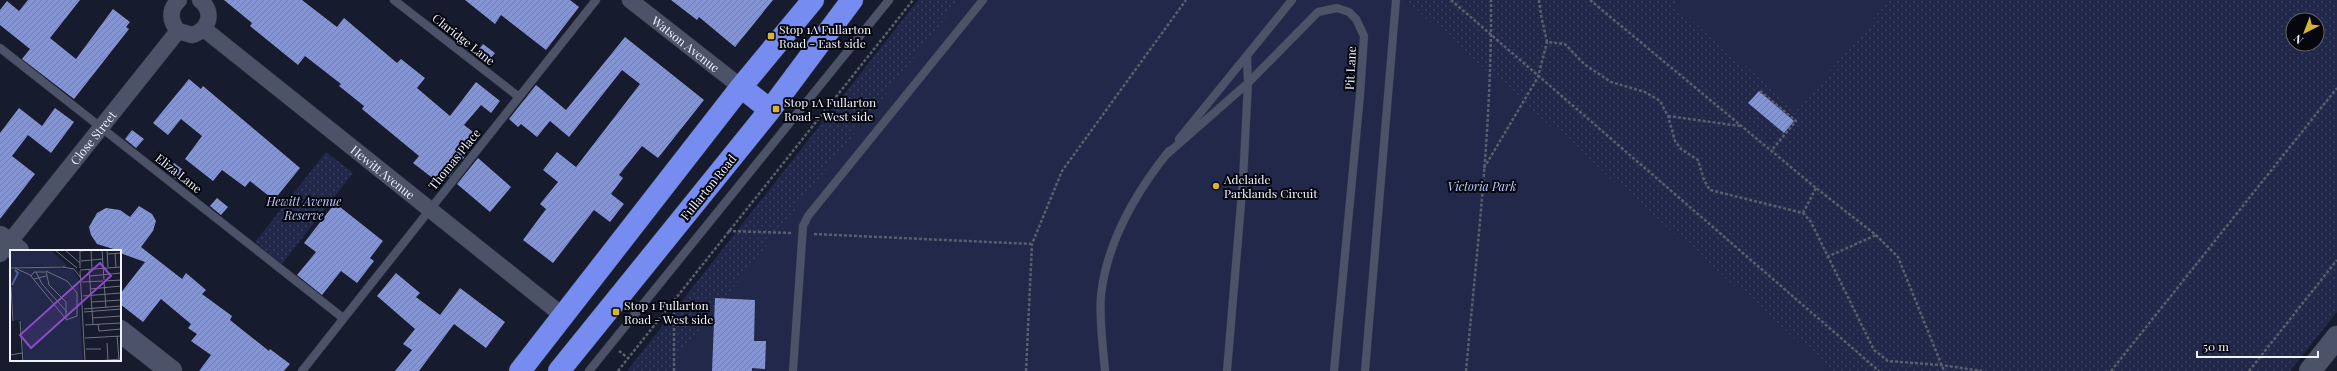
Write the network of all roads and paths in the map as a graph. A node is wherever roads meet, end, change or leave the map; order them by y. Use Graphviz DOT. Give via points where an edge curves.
graph roads {
  1 [pos="201,0"];
  2 [pos="394,0"];
  3 [pos="596,0"];
  4 [pos="630,0"];
  5 [pos="813,0"];
  6 [pos="852,0"];
  7 [pos="888,0"];
  8 [pos="913,0"];
  9 [pos="983,0"];
  10 [pos="1186,0"];
  11 [pos="1292,0"];
  12 [pos="1396,0"];
  13 [pos="1451,0"];
  14 [pos="1491,0"];
  15 [pos="1540,0"];
  16 [pos="1590,0"];
  17 [pos="174,1"];
  18 [pos="204,29"];
  19 [pos="178,31"];
  20 [pos="1491,35"];
  21 [pos="1547,42"];
  22 [pos="0,48"];
  23 [pos="1247,58"];
  24 [pos="1538,77"];
  25 [pos="1248,83"];
  26 [pos="741,87"];
  27 [pos="2337,88"];
  28 [pos="1760,91"];
  29 [pos="519,97"];
  30 [pos="770,110"];
  31 [pos="1668,116"];
  32 [pos="1742,126"];
  33 [pos="101,128"];
  34 [pos="1771,150"];
  35 [pos="1166,155"];
  36 [pos="1484,169"];
  37 [pos="1816,188"];
  38 [pos="428,210"];
  39 [pos="1803,213"];
  40 [pos="728,232"];
  41 [pos="780,233"];
  42 [pos="801,233"];
  43 [pos="1876,236"];
  44 [pos="1032,244"];
  45 [pos="7,246"];
  46 [pos="1828,257"];
  47 [pos="2337,260"];
  48 [pos="674,300"];
  49 [pos="562,315"];
  50 [pos="343,318"];
  51 [pos="121,332"];
  52 [pos="589,336"];
  53 [pos="2337,337"];
  54 [pos="616,349"];
  55 [pos="628,358"];
  56 [pos="1941,365"];
  57 [pos="171,371"];
  58 [pos="302,371"];
  59 [pos="520,371"];
  60 [pos="559,371"];
  61 [pos="589,371"];
  62 [pos="618,371"];
  63 [pos="674,371"];
  64 [pos="793,371"];
  65 [pos="1026,371"];
  66 [pos="1105,371"];
  67 [pos="1227,371"];
  68 [pos="1334,371"];
  69 [pos="1365,371"];
  70 [pos="1466,371"];
  71 [pos="1879,371"];
  72 [pos="1944,371"];
  73 [pos="1982,371"];
  74 [pos="2111,371"];
  75 [pos="2250,371"];
  76 [pos="2310,371"];
  1 -- 18 [label="street" via="209,19"];
  2 -- 29 [label="lane, Claridge Lane"];
  3 -- 29 [label="lane, Thomas Place"];
  4 -- 26 [label="street, Watson Avenue"];
  5 -- 26 [label="highway"];
  6 -- 30 [label="highway, Fullarton Road"];
  7 -- 61 [label="lane"];
  8 -- 40 [label="path"];
  9 -- 42 [label="lane" via="808,216"];
  10 -- 44 [label="path" via="1062,171"];
  11 -- 23 [label="lane"];
  12 -- 69 [label="lane"];
  13 -- 20 [label="path"];
  14 -- 20 [label="path"];
  15 -- 21 [label="path" via="1540,15"];
  16 -- 32 [label="path"];
  17 -- 19 [label="street" via="171,20"];
  18 -- 19 [label="street" via="192,35"];
  18 -- 38 [label="street, Hewitt Avenue"];
  19 -- 33 [label="street, Close Street"];
  20 -- 24 [label="path"];
  20 -- 36 [label="path"];
  21 -- 24 [label="path"];
  21 -- 31 [label="path" via="1565,44 1584,64 1610,82 1650,95 1660,101"];
  22 -- 33 [label="lane, Eliza Lane"];
  23 -- 25 [label="lane"];
  23 -- 35 [label="lane"];
  24 -- 36 [label="path"];
  24 -- 71 [label="path"];
  25 -- 35 [label="lane, Pit Lane"];
  25 -- 67 [label="lane" via="1243,180"];
  25 -- 68 [label="lane, Pit Lane" via="1318,12 1331,8 1343,10 1353,15 1360,24 1364,36 1360,95"];
  26 -- 30 [label="highway"];
  26 -- 49 [label="highway"];
  27 -- 74 [label="path"];
  28 -- 34 [label="path" via="1796,121"];
  29 -- 38 [label="lane, Thomas Place"];
  30 -- 52 [label="highway, Fullarton Road"];
  31 -- 32 [label="path"];
  31 -- 39 [label="path" via="1675,141 1681,149 1698,160 1710,190"];
  32 -- 34 [label="path"];
  33 -- 45 [label="street, Close Street"];
  33 -- 50 [label="lane, Eliza Lane"];
  34 -- 37 [label="path"];
  35 -- 66 [label="lane" via="1143,186 1120,229 1109,261 1101,309"];
  36 -- 70 [label="path"];
  37 -- 39 [label="path"];
  37 -- 43 [label="path"];
  38 -- 49 [label="street, Hewitt Avenue"];
  38 -- 50 [label="lane, Thomas Place"];
  39 -- 46 [label="path" via="1811,222"];
  40 -- 41 [label="path"];
  40 -- 48 [label="path"];
  42 -- 44 [label="path"];
  42 -- 64 [label="lane"];
  43 -- 46 [label="path"];
  43 -- 56 [label="path" via="1898,257"];
  44 -- 65 [label="path"];
  46 -- 56 [label="path" via="1874,350 1888,361"];
  47 -- 75 [label="path"];
  48 -- 55 [label="path"];
  48 -- 63 [label="path"];
  49 -- 52 [label="highway"];
  49 -- 59 [label="highway"];
  50 -- 58 [label="lane, Thomas Place"];
  51 -- 57 [label="main road"];
  52 -- 60 [label="highway, Fullarton Road"];
  53 -- 76 [label="main road"];
  54 -- 55 [label="path"];
  55 -- 62 [label="path"];
  56 -- 72 [label="path"];
  56 -- 73 [label="path"];
}
